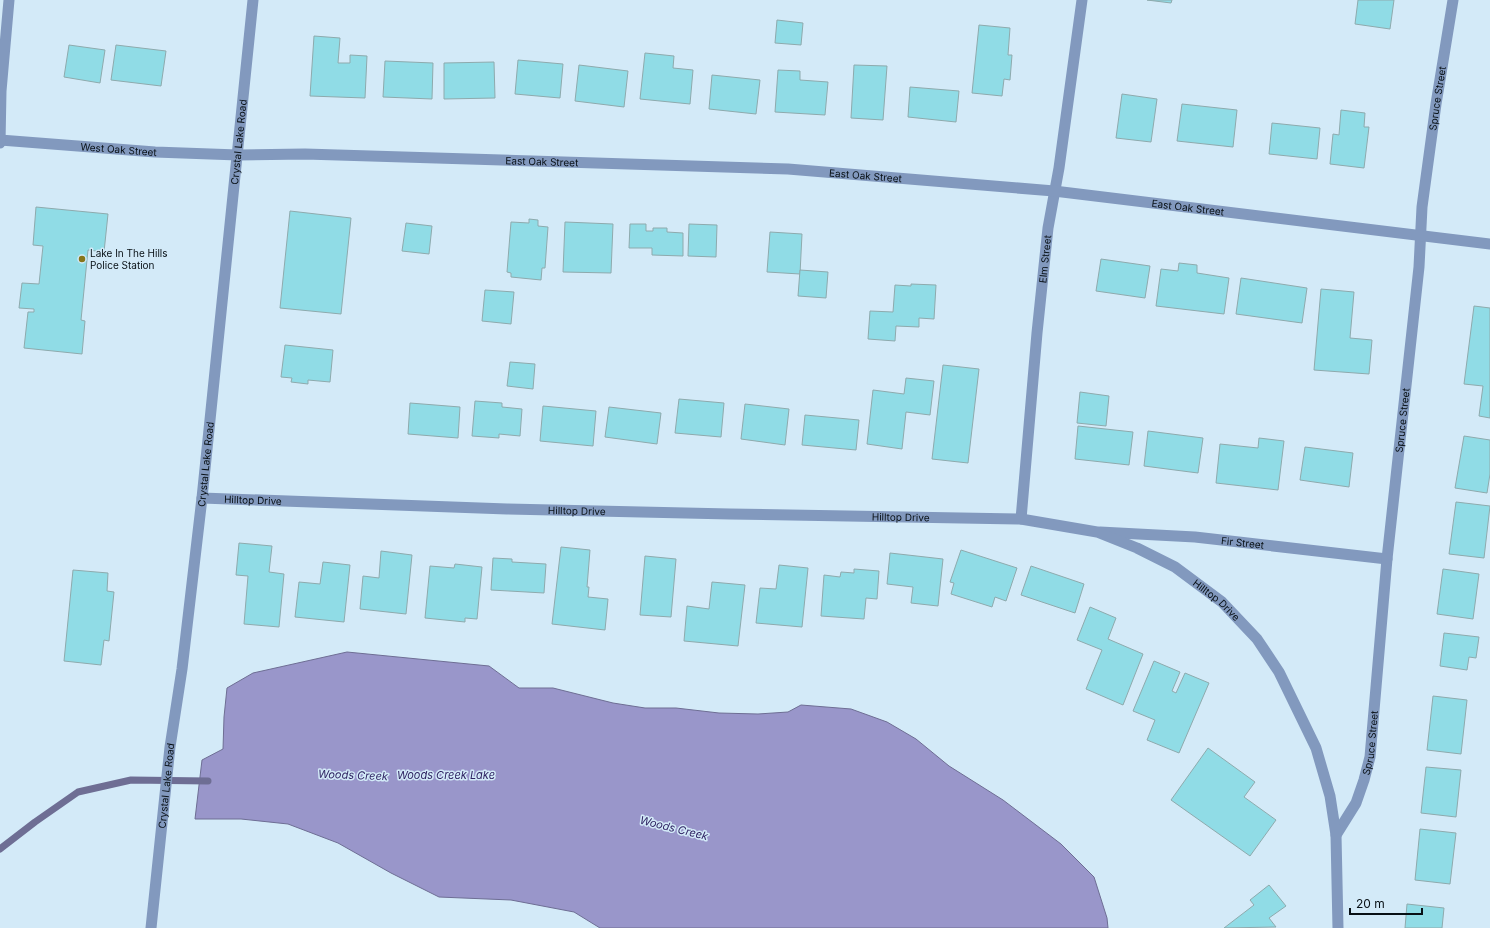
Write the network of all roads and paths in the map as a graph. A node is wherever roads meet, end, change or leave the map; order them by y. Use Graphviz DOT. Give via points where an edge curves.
graph roads {
  1 [pos="9,0"];
  2 [pos="253,0"];
  3 [pos="1082,0"];
  4 [pos="1453,0"];
  5 [pos="0,140"];
  6 [pos="0,143"];
  7 [pos="238,155"];
  8 [pos="1054,191"];
  9 [pos="1420,235"];
  10 [pos="1490,244"];
  11 [pos="202,498"];
  12 [pos="1021,519"];
  13 [pos="1097,532"];
  14 [pos="1387,559"];
  15 [pos="1336,835"];
  16 [pos="151,928"];
  17 [pos="1338,928"];
  1 -- 5 [label="street" via="1,91"];
  2 -- 7 [label="street, Crystal Lake Road"];
  3 -- 8 [label="street, Elm Street"];
  4 -- 9 [label="street, Spruce Street" via="1435,111"];
  5 -- 6 [label="street"];
  5 -- 7 [label="street, West Oak Street" via="156,152"];
  7 -- 8 [label="street, East Oak Street" via="305,154 788,168"];
  7 -- 11 [label="street, Crystal Lake Road"];
  8 -- 9 [label="street, East Oak Street"];
  8 -- 12 [label="street, Elm Street" via="1037,333"];
  9 -- 10 [label="street, East Oak Street"];
  9 -- 14 [label="street, Spruce Street" via="1419,267"];
  11 -- 12 [label="street, Hilltop Drive" via="499,509"];
  11 -- 16 [label="street, Crystal Lake Road" via="170,748"];
  12 -- 13 [label="street, Hilltop Drive"];
  13 -- 14 [label="street, Fir Street" via="1195,537"];
  13 -- 15 [label="street, Hilltop Drive" via="1175,567 1222,602 1256,639 1279,672 1316,748 1330,796"];
  14 -- 15 [label="street, Spruce Street" via="1370,757 1356,803"];
  15 -- 17 [label="street, Hilltop Drive"];
}
